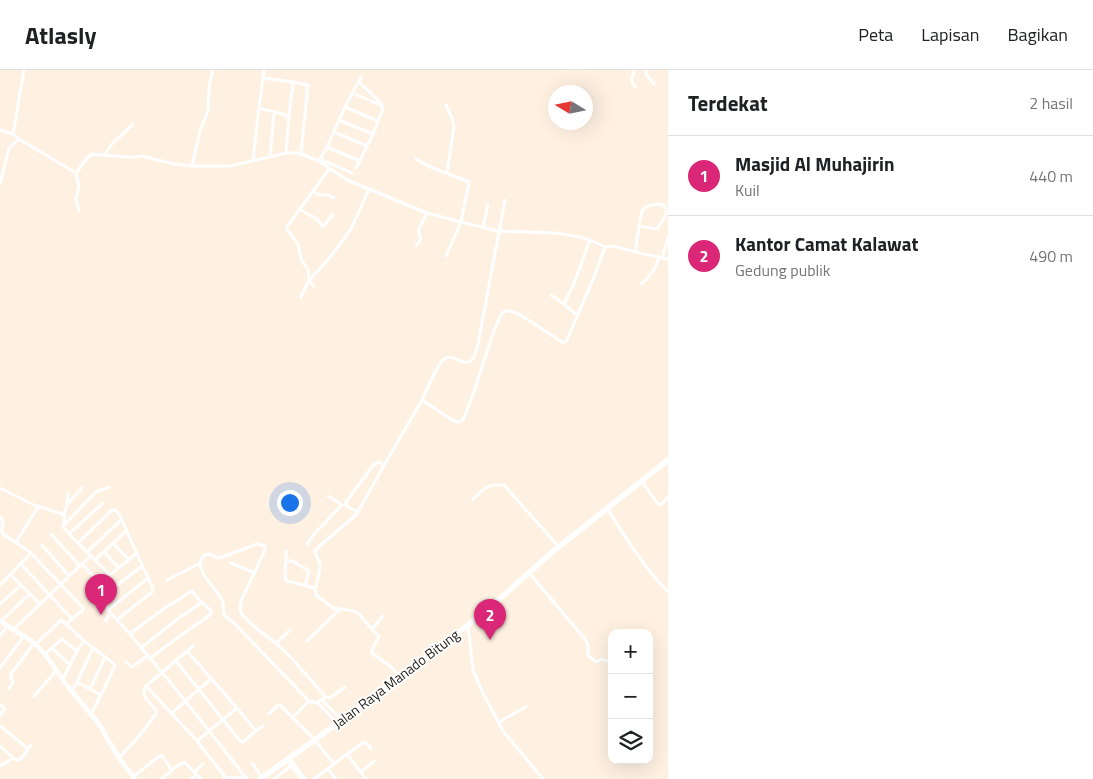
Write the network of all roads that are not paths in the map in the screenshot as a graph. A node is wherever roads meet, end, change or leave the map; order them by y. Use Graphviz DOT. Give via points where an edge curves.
graph roads {
  1 [pos="24,70"];
  2 [pos="213,70"];
  3 [pos="264,70"];
  4 [pos="635,70"];
  5 [pos="646,70"];
  6 [pos="361,77"];
  7 [pos="263,78"];
  8 [pos="293,82"];
  9 [pos="359,82"];
  10 [pos="654,84"];
  11 [pos="636,87"];
  12 [pos="353,93"];
  13 [pos="446,105"];
  14 [pos="382,106"];
  15 [pos="345,107"];
  16 [pos="260,108"];
  17 [pos="274,112"];
  18 [pos="289,116"];
  19 [pos="339,120"];
  20 [pos="378,121"];
  21 [pos="133,124"];
  22 [pos="0,130"];
  23 [pos="334,132"];
  24 [pos="12,134"];
  25 [pos="372,134"];
  26 [pos="19,140"];
  27 [pos="367,146"];
  28 [pos="327,147"];
  29 [pos="286,153"];
  30 [pos="105,154"];
  31 [pos="300,154"];
  32 [pos="270,157"];
  33 [pos="416,159"];
  34 [pos="253,160"];
  35 [pos="320,160"];
  36 [pos="360,161"];
  37 [pos="192,166"];
  38 [pos="356,168"];
  39 [pos="329,169"];
  40 [pos="352,172"];
  41 [pos="76,173"];
  42 [pos="447,173"];
  43 [pos="0,184"];
  44 [pos="369,189"];
  45 [pos="313,191"];
  46 [pos="334,198"];
  47 [pos="504,200"];
  48 [pos="488,204"];
  49 [pos="299,209"];
  50 [pos="78,212"];
  51 [pos="427,213"];
  52 [pos="333,214"];
  53 [pos="461,222"];
  54 [pos="639,226"];
  55 [pos="483,228"];
  56 [pos="498,231"];
  57 [pos="668,238"];
  58 [pos="590,240"];
  59 [pos="416,246"];
  60 [pos="605,247"];
  61 [pos="635,252"];
  62 [pos="446,256"];
  63 [pos="661,258"];
  64 [pos="668,258"];
  65 [pos="309,280"];
  66 [pos="641,284"];
  67 [pos="313,286"];
  68 [pos="551,295"];
  69 [pos="301,297"];
  70 [pos="564,304"];
  71 [pos="578,316"];
  72 [pos="422,400"];
  73 [pos="668,460"];
  74 [pos="384,465"];
  75 [pos="641,482"];
  76 [pos="108,487"];
  77 [pos="0,488"];
  78 [pos="82,488"];
  79 [pos="68,493"];
  80 [pos="328,496"];
  81 [pos="668,497"];
  82 [pos="474,499"];
  83 [pos="103,504"];
  84 [pos="67,505"];
  85 [pos="342,505"];
  86 [pos="38,506"];
  87 [pos="347,507"];
  88 [pos="608,509"];
  89 [pos="64,514"];
  90 [pos="357,514"];
  91 [pos="0,517"];
  92 [pos="121,520"];
  93 [pos="64,525"];
  94 [pos="126,531"];
  95 [pos="51,534"];
  96 [pos="69,534"];
  97 [pos="16,542"];
  98 [pos="113,543"];
  99 [pos="78,544"];
  100 [pos="308,544"];
  101 [pos="42,545"];
  102 [pos="558,547"];
  103 [pos="286,551"];
  104 [pos="87,552"];
  105 [pos="104,552"];
  106 [pos="137,553"];
  107 [pos="31,554"];
  108 [pos="91,556"];
  109 [pos="95,560"];
  110 [pos="129,560"];
  111 [pos="286,560"];
  112 [pos="201,563"];
  113 [pos="231,563"];
  114 [pos="21,564"];
  115 [pos="81,565"];
  116 [pos="142,566"];
  117 [pos="119,568"];
  118 [pos="529,572"];
  119 [pos="255,573"];
  120 [pos="11,575"];
  121 [pos="110,575"];
  122 [pos="70,576"];
  123 [pos="148,578"];
  124 [pos="167,580"];
  125 [pos="100,583"];
  126 [pos="21,584"];
  127 [pos="668,584"];
  128 [pos="0,585"];
  129 [pos="60,585"];
  130 [pos="305,586"];
  131 [pos="315,588"];
  132 [pos="664,588"];
  133 [pos="108,592"];
  134 [pos="668,592"];
  135 [pos="30,594"];
  136 [pos="50,594"];
  137 [pos="202,603"];
  138 [pos="0,604"];
  139 [pos="40,604"];
  140 [pos="339,609"];
  141 [pos="110,611"];
  142 [pos="383,616"];
  143 [pos="72,619"];
  144 [pos="117,620"];
  145 [pos="106,621"];
  146 [pos="0,622"];
  147 [pos="66,624"];
  148 [pos="468,625"];
  149 [pos="7,626"];
  150 [pos="14,629"];
  151 [pos="372,629"];
  152 [pos="290,630"];
  153 [pos="130,634"];
  154 [pos="0,636"];
  155 [pos="24,636"];
  156 [pos="84,641"];
  157 [pos="306,641"];
  158 [pos="276,643"];
  159 [pos="35,644"];
  160 [pos="193,646"];
  161 [pos="52,648"];
  162 [pos="93,648"];
  163 [pos="141,648"];
  164 [pos="77,651"];
  165 [pos="187,651"];
  166 [pos="45,654"];
  167 [pos="105,657"];
  168 [pos="148,658"];
  169 [pos="176,661"];
  170 [pos="608,661"];
  171 [pos="126,662"];
  172 [pos="70,665"];
  173 [pos="0,668"];
  174 [pos="56,671"];
  175 [pos="161,672"];
  176 [pos="212,678"];
  177 [pos="400,678"];
  178 [pos="62,680"];
  179 [pos="77,682"];
  180 [pos="146,686"];
  181 [pos="345,687"];
  182 [pos="9,689"];
  183 [pos="90,689"];
  184 [pos="199,689"];
  185 [pos="72,691"];
  186 [pos="101,694"];
  187 [pos="34,696"];
  188 [pos="324,698"];
  189 [pos="185,701"];
  190 [pos="309,701"];
  191 [pos="318,703"];
  192 [pos="0,704"];
  193 [pos="526,707"];
  194 [pos="237,708"];
  195 [pos="172,713"];
  196 [pos="91,714"];
  197 [pos="269,714"];
  198 [pos="0,716"];
  199 [pos="292,718"];
  200 [pos="223,720"];
  201 [pos="339,721"];
  202 [pos="498,722"];
  203 [pos="0,726"];
  204 [pos="262,726"];
  205 [pos="209,731"];
  206 [pos="256,731"];
  207 [pos="315,740"];
  208 [pos="197,741"];
  209 [pos="31,745"];
  210 [pos="0,746"];
  211 [pos="370,749"];
  212 [pos="28,750"];
  213 [pos="347,754"];
  214 [pos="13,758"];
  215 [pos="119,758"];
  216 [pos="288,759"];
  217 [pos="374,761"];
  218 [pos="252,763"];
  219 [pos="203,764"];
  220 [pos="334,764"];
  221 [pos="0,765"];
  222 [pos="291,766"];
  223 [pos="328,768"];
  224 [pos="172,770"];
  225 [pos="194,772"];
  226 [pos="361,772"];
  227 [pos="197,775"];
  228 [pos="134,778"];
  229 [pos="225,778"];
  230 [pos="246,778"];
  231 [pos="261,778"];
  232 [pos="161,779"];
  233 [pos="191,779"];
  234 [pos="201,779"];
  235 [pos="274,779"];
  236 [pos="304,779"];
  237 [pos="314,779"];
  238 [pos="336,779"];
  239 [pos="366,779"];
  240 [pos="543,779"];
  1 -- 24 [label="street"];
  2 -- 37 [label="street" via="208,111 198,135"];
  3 -- 7 [label="street"];
  4 -- 11 [label="street" via="632,83"];
  5 -- 10 [label="street"];
  6 -- 9 [label="street"];
  7 -- 8 [label="street"];
  7 -- 16 [label="street"];
  8 -- 18 [label="street"];
  8 -- 31 [label="street" via="308,85"];
  9 -- 12 [label="street"];
  9 -- 14 [label="street"];
  12 -- 14 [label="street"];
  12 -- 15 [label="street"];
  13 -- 42 [label="street" via="454,126"];
  14 -- 20 [label="street"];
  15 -- 19 [label="street"];
  15 -- 20 [label="street"];
  16 -- 17 [label="street"];
  16 -- 34 [label="street"];
  17 -- 18 [label="street"];
  17 -- 32 [label="street"];
  18 -- 29 [label="street"];
  19 -- 23 [label="street"];
  19 -- 25 [label="street"];
  20 -- 25 [label="street"];
  21 -- 30 [label="street"];
  22 -- 24 [label="street"];
  23 -- 27 [label="street"];
  23 -- 28 [label="street"];
  24 -- 26 [label="street"];
  25 -- 27 [label="street"];
  26 -- 41 [label="street"];
  26 -- 43 [label="street" via="10,146"];
  27 -- 36 [label="street"];
  28 -- 35 [label="street"];
  28 -- 36 [label="street"];
  29 -- 31 [label="street"];
  29 -- 32 [label="street"];
  30 -- 37 [label="street" via="142,156"];
  30 -- 41 [label="street" via="92,154"];
  31 -- 35 [label="street"];
  32 -- 34 [label="street"];
  33 -- 42 [label="street"];
  34 -- 37 [label="street" via="230,166"];
  35 -- 39 [label="street"];
  35 -- 40 [label="street"];
  36 -- 38 [label="street"];
  39 -- 44 [label="street"];
  39 -- 45 [label="street"];
  41 -- 50 [label="street"];
  42 -- 53 [label="street" via="469,182"];
  44 -- 51 [label="street"];
  44 -- 65 [label="street" via="351,229"];
  45 -- 46 [label="street"];
  45 -- 49 [label="street"];
  47 -- 56 [label="street"];
  48 -- 55 [label="street"];
  49 -- 52 [label="street" via="317,218 323,227"];
  49 -- 65 [label="street" via="286,228 298,244"];
  51 -- 53 [label="street"];
  51 -- 59 [label="street" via="418,232 421,238"];
  53 -- 55 [label="street"];
  53 -- 62 [label="street"];
  54 -- 54 [label="street" via="644,209 654,204 666,209 657,229"];
  54 -- 61 [label="street"];
  55 -- 56 [label="street"];
  56 -- 58 [label="street" via="555,233"];
  56 -- 72 [label="street" via="474,358 467,363 445,359"];
  57 -- 63 [label="street"];
  58 -- 60 [label="street"];
  58 -- 70 [label="street"];
  60 -- 61 [label="street"];
  60 -- 71 [label="street"];
  61 -- 63 [label="street"];
  63 -- 64 [label="street"];
  63 -- 66 [label="street" via="651,276"];
  65 -- 67 [label="street"];
  65 -- 69 [label="street"];
  68 -- 70 [label="street"];
  70 -- 71 [label="street"];
  71 -- 72 [label="street" via="569,337 562,342 519,314 505,311 492,336 463,420 454,421"];
  72 -- 74 [label="street"];
  73 -- 75 [label="highway, Jalan Raya Manado Bitung"];
  74 -- 87 [label="street" via="374,464 346,502"];
  74 -- 90 [label="street"];
  75 -- 81 [label="street" via="658,504"];
  75 -- 88 [label="highway, Jalan Raya Manado Bitung"];
  76 -- 93 [label="street" via="96,492"];
  77 -- 86 [label="street"];
  78 -- 84 [label="street"];
  79 -- 84 [label="street"];
  80 -- 85 [label="street"];
  82 -- 102 [label="street" via="487,486 504,485"];
  83 -- 96 [label="street"];
  84 -- 89 [label="street"];
  85 -- 87 [label="street"];
  85 -- 100 [label="street"];
  86 -- 89 [label="street"];
  86 -- 97 [label="street"];
  87 -- 90 [label="street"];
  88 -- 102 [label="highway, Jalan Raya Manado Bitung"];
  88 -- 132 [label="street"];
  89 -- 93 [label="street"];
  90 -- 131 [label="street" via="315,550 320,566"];
  91 -- 97 [label="street" via="3,520 2,531"];
  92 -- 94 [label="street"];
  92 -- 99 [label="street" via="119,514 112,510"];
  92 -- 104 [label="street"];
  93 -- 96 [label="street"];
  94 -- 98 [label="street"];
  94 -- 106 [label="street"];
  95 -- 115 [label="street"];
  96 -- 99 [label="street"];
  97 -- 107 [label="street"];
  98 -- 105 [label="street"];
  98 -- 110 [label="street"];
  99 -- 104 [label="street"];
  101 -- 122 [label="street"];
  102 -- 118 [label="highway, Jalan Raya Manado Bitung"];
  103 -- 111 [label="street"];
  104 -- 108 [label="street"];
  105 -- 109 [label="street"];
  105 -- 117 [label="street"];
  106 -- 110 [label="street"];
  106 -- 116 [label="street"];
  107 -- 114 [label="street"];
  107 -- 129 [label="street"];
  108 -- 109 [label="street"];
  108 -- 115 [label="street"];
  109 -- 121 [label="street"];
  110 -- 117 [label="street"];
  111 -- 130 [label="street" via="286,581"];
  111 -- 130 [label="street" via="310,571"];
  112 -- 119 [label="street" via="208,554 220,558 262,544 265,549"];
  112 -- 124 [label="street"];
  112 -- 190 [label="street" via="205,576 222,600 224,615"];
  113 -- 119 [label="street"];
  114 -- 120 [label="street"];
  114 -- 136 [label="street"];
  115 -- 122 [label="street"];
  115 -- 125 [label="street"];
  116 -- 123 [label="street"];
  116 -- 133 [label="street"];
  117 -- 121 [label="street"];
  118 -- 148 [label="highway, Jalan Raya Manado Bitung"];
  118 -- 170 [label="street" via="586,640 588,655 596,662"];
  119 -- 158 [label="street" via="241,601 241,613 258,631"];
  120 -- 126 [label="street"];
  120 -- 128 [label="street"];
  121 -- 125 [label="street"];
  122 -- 129 [label="street"];
  123 -- 141 [label="street"];
  123 -- 144 [label="street" via="153,591"];
  125 -- 133 [label="street"];
  126 -- 135 [label="street"];
  126 -- 138 [label="street"];
  127 -- 132 [label="street"];
  129 -- 136 [label="street"];
  129 -- 143 [label="street" via="83,608"];
  130 -- 131 [label="street"];
  131 -- 140 [label="street" via="317,597"];
  132 -- 134 [label="street"];
  133 -- 141 [label="street" via="106,605"];
  135 -- 139 [label="street"];
  135 -- 146 [label="street"];
  136 -- 139 [label="street"];
  136 -- 143 [label="street"];
  137 -- 153 [label="street" via="192,591"];
  137 -- 163 [label="street"];
  137 -- 168 [label="street" via="211,614"];
  139 -- 150 [label="street"];
  140 -- 151 [label="street" via="357,612"];
  140 -- 157 [label="street"];
  141 -- 144 [label="street"];
  141 -- 145 [label="street"];
  142 -- 151 [label="street"];
  143 -- 147 [label="street"];
  144 -- 153 [label="street"];
  146 -- 149 [label="street"];
  147 -- 156 [label="street"];
  147 -- 159 [label="street" via="61,620"];
  148 -- 177 [label="highway, Jalan Raya Manado Bitung"];
  148 -- 202 [label="street" via="473,670"];
  149 -- 150 [label="street"];
  149 -- 154 [label="street"];
  150 -- 155 [label="street"];
  151 -- 177 [label="street" via="379,638 372,653"];
  152 -- 158 [label="street"];
  153 -- 163 [label="street"];
  155 -- 159 [label="street"];
  155 -- 173 [label="street"];
  156 -- 162 [label="street"];
  156 -- 164 [label="street"];
  158 -- 188 [label="street"];
  159 -- 166 [label="street"];
  159 -- 182 [label="street" via="11,674 13,682"];
  160 -- 165 [label="street"];
  161 -- 164 [label="street" via="62,639"];
  161 -- 166 [label="street"];
  161 -- 172 [label="street"];
  162 -- 167 [label="street"];
  162 -- 179 [label="street"];
  163 -- 168 [label="street"];
  164 -- 172 [label="street"];
  165 -- 169 [label="street"];
  165 -- 176 [label="street"];
  166 -- 174 [label="street"];
  167 -- 183 [label="street"];
  167 -- 186 [label="street" via="115,666"];
  168 -- 171 [label="street" via="132,667"];
  168 -- 175 [label="street"];
  169 -- 175 [label="street"];
  169 -- 184 [label="street"];
  172 -- 178 [label="street"];
  174 -- 178 [label="street"];
  174 -- 187 [label="street"];
  175 -- 180 [label="street"];
  175 -- 189 [label="street"];
  176 -- 184 [label="street"];
  176 -- 194 [label="street"];
  177 -- 201 [label="highway, Jalan Raya Manado Bitung"];
  178 -- 185 [label="street"];
  179 -- 183 [label="street"];
  179 -- 185 [label="street"];
  180 -- 195 [label="street"];
  180 -- 215 [label="street" via="144,694 156,714"];
  181 -- 188 [label="street" via="330,698"];
  183 -- 186 [label="street"];
  184 -- 189 [label="street"];
  184 -- 200 [label="street"];
  185 -- 196 [label="street"];
  186 -- 196 [label="street"];
  188 -- 191 [label="street"];
  188 -- 201 [label="street"];
  189 -- 195 [label="street"];
  189 -- 205 [label="street"];
  190 -- 191 [label="street"];
  190 -- 199 [label="street"];
  191 -- 201 [label="street"];
  192 -- 198 [label="street" via="5,709"];
  193 -- 202 [label="street"];
  194 -- 200 [label="street"];
  194 -- 206 [label="street"];
  195 -- 208 [label="street"];
  196 -- 215 [label="street"];
  197 -- 199 [label="street" via="279,705"];
  199 -- 207 [label="street"];
  200 -- 205 [label="street"];
  200 -- 206 [label="street" via="241,742"];
  201 -- 207 [label="highway, Jalan Raya Manado Bitung"];
  202 -- 240 [label="street"];
  203 -- 212 [label="street"];
  204 -- 206 [label="street"];
  205 -- 208 [label="street"];
  205 -- 230 [label="street"];
  207 -- 216 [label="highway, Jalan Raya Manado Bitung"];
  207 -- 220 [label="street"];
  208 -- 229 [label="street"];
  209 -- 212 [label="street"];
  210 -- 214 [label="street"];
  211 -- 213 [label="street" via="364,742"];
  212 -- 214 [label="street" via="19,760"];
  213 -- 220 [label="street"];
  213 -- 226 [label="street"];
  214 -- 221 [label="street"];
  215 -- 228 [label="street"];
  216 -- 222 [label="street"];
  216 -- 231 [label="highway, Jalan Raya Manado Bitung"];
  216 -- 236 [label="street"];
  217 -- 226 [label="street"];
  218 -- 231 [label="street"];
  219 -- 225 [label="street"];
  220 -- 223 [label="street"];
  222 -- 235 [label="street"];
  222 -- 236 [label="street"];
  223 -- 237 [label="street"];
  223 -- 238 [label="street"];
  224 -- 225 [label="street" via="184,762"];
  224 -- 228 [label="street" via="161,756"];
  224 -- 232 [label="street"];
  225 -- 227 [label="street"];
  226 -- 239 [label="street"];
  227 -- 233 [label="street"];
  227 -- 234 [label="street"];
  229 -- 230 [label="street"];
}
